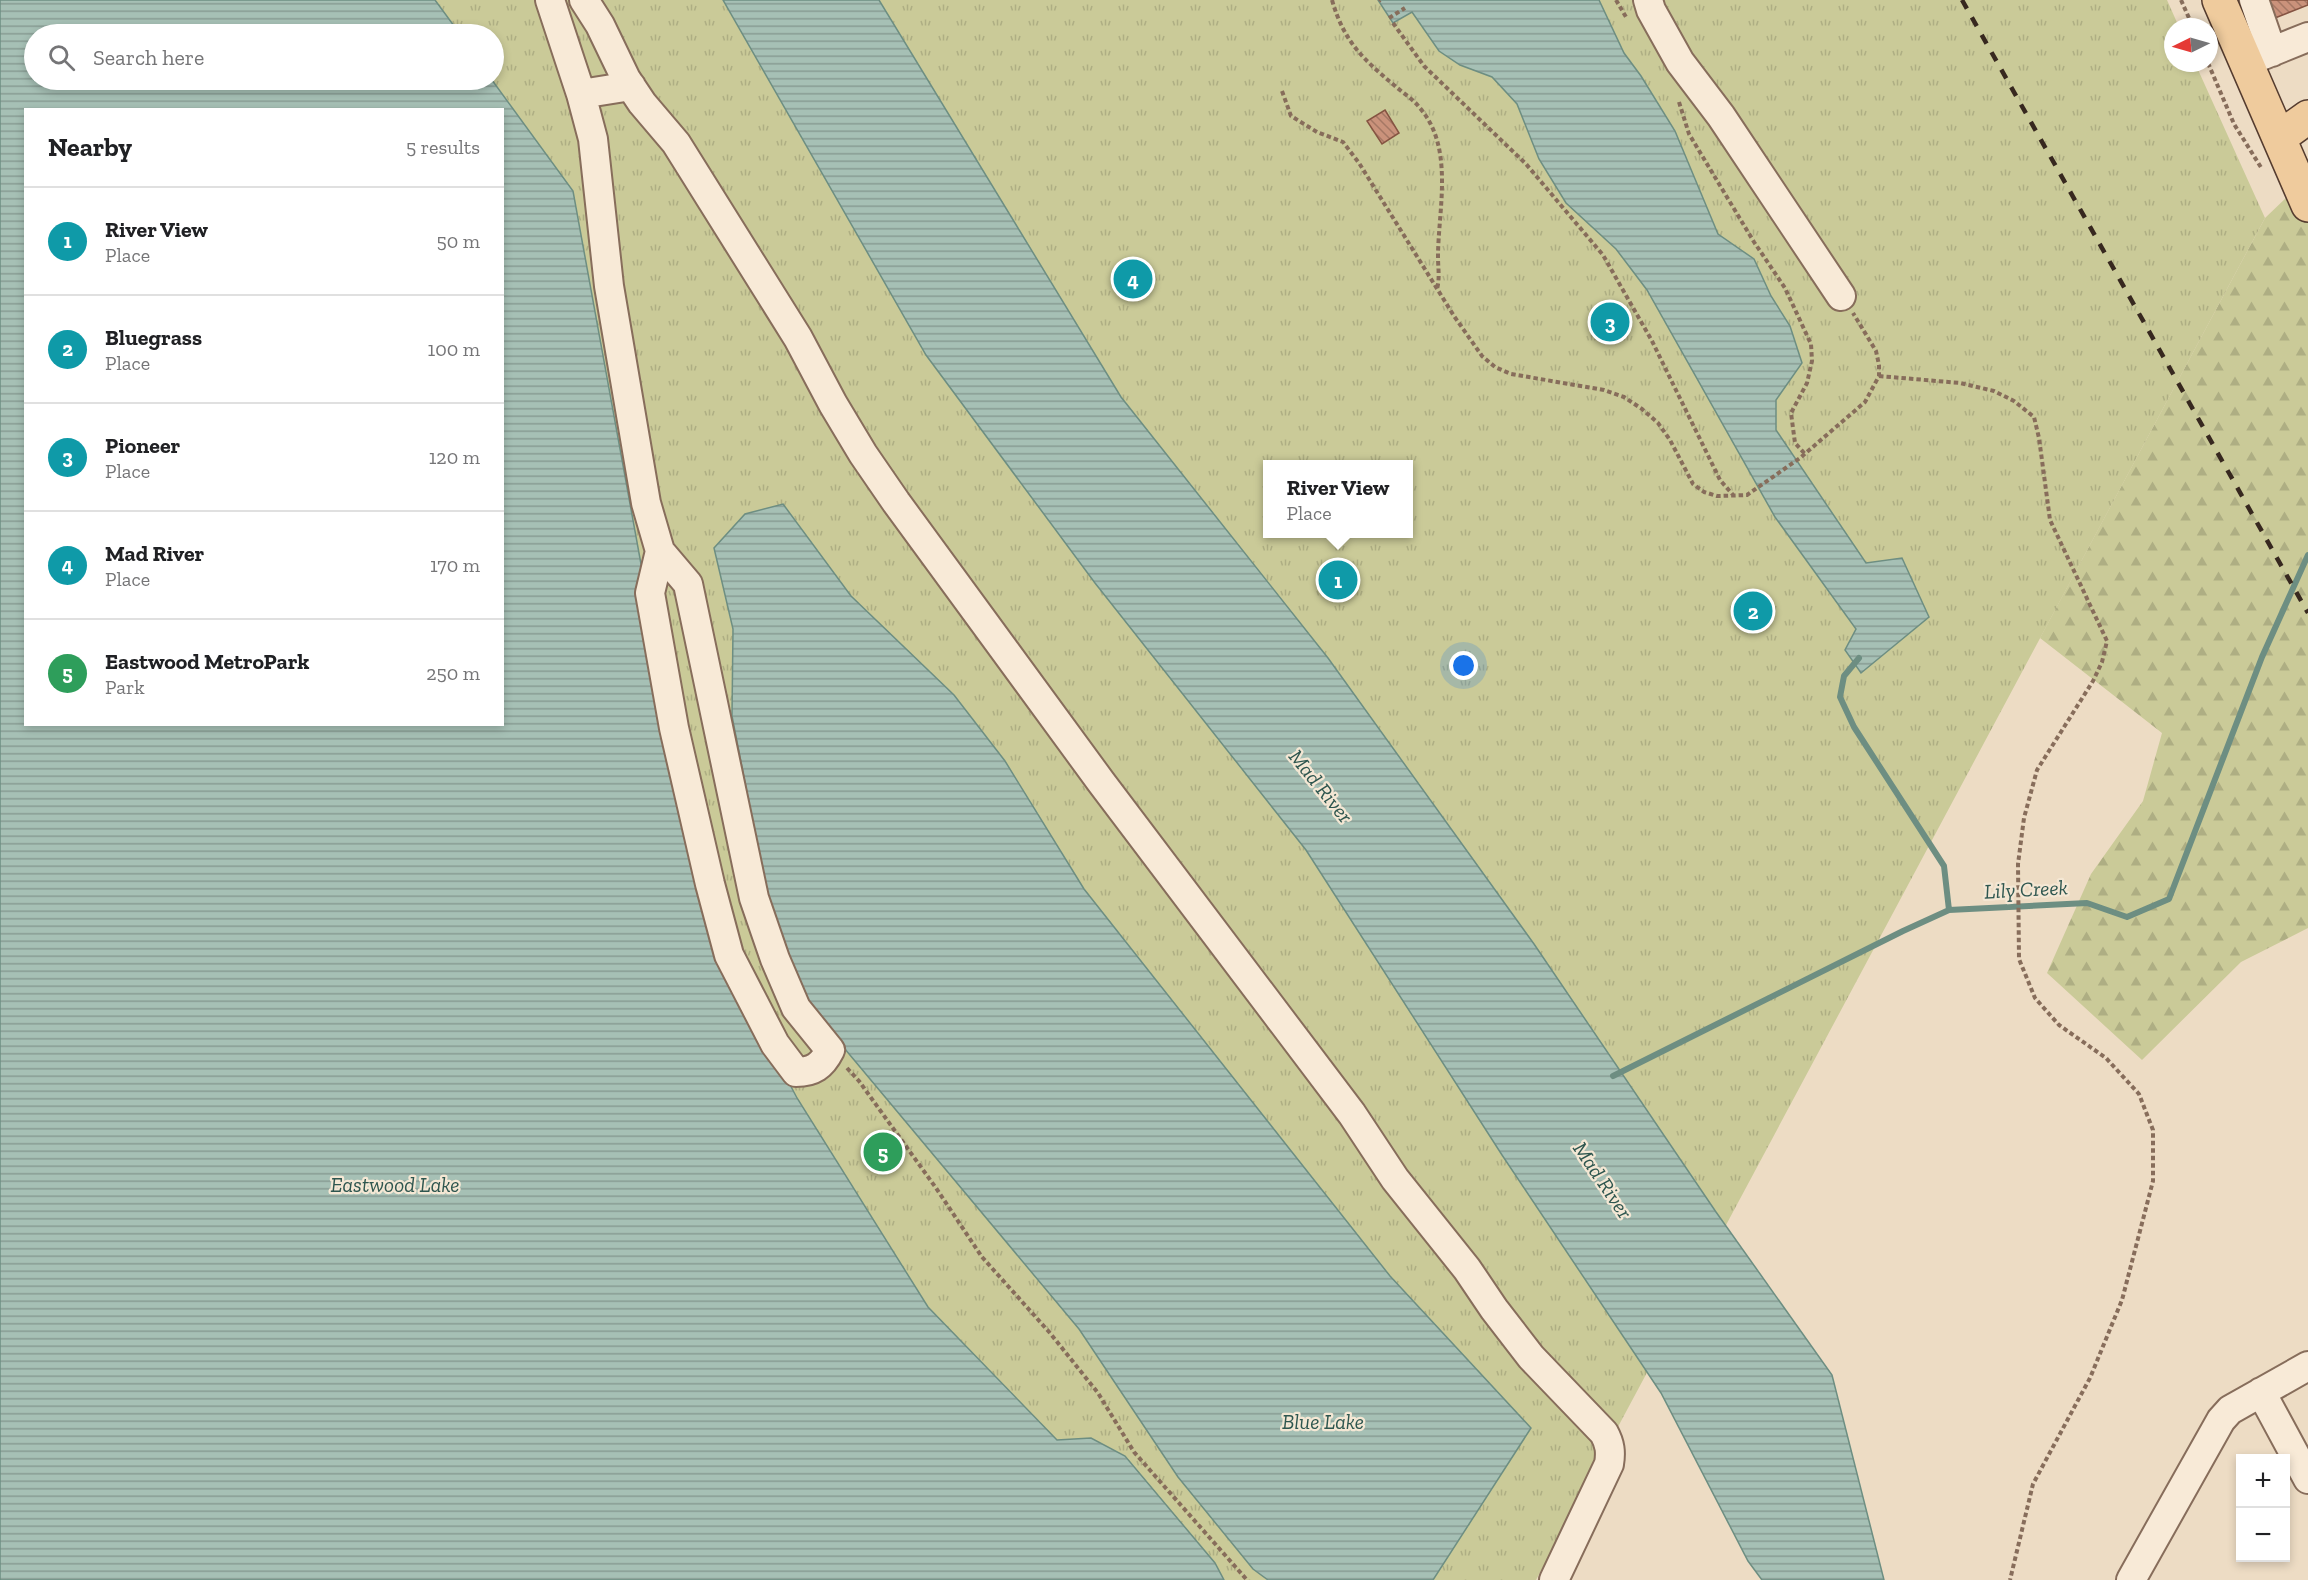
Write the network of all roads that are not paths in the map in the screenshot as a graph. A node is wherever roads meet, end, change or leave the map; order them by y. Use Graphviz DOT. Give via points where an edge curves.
graph roads {
  1 [pos="550,0"];
  2 [pos="584,0"];
  3 [pos="1648,0"];
  4 [pos="2218,0"];
  5 [pos="2254,0"];
  6 [pos="2308,37"];
  7 [pos="2259,57"];
  8 [pos="631,86"];
  9 [pos="581,93"];
  10 [pos="2308,117"];
  11 [pos="2273,152"];
  12 [pos="2308,205"];
  13 [pos="1841,296"];
  14 [pos="660,551"];
  15 [pos="2308,1366"];
  16 [pos="2261,1392"];
  17 [pos="2308,1479"];
  18 [pos="1554,1580"];
  19 [pos="2131,1580"];
  1 -- 9 [label="street"];
  2 -- 8 [label="street"];
  3 -- 13 [label="street" via="1680,62 1721,116"];
  4 -- 7 [label="main road"];
  5 -- 7 [label="street"];
  6 -- 7 [label="street"];
  7 -- 11 [label="main road"];
  8 -- 9 [label="street"];
  8 -- 18 [label="street" via="676,143 798,338 863,454 896,502 1352,1114 1395,1179 1531,1357 1604,1433 1611,1454 1609,1464"];
  9 -- 14 [label="street" via="593,139 609,286 646,503"];
  10 -- 11 [label="main road"];
  11 -- 12 [label="main road"];
  14 -- 14 [label="street" via="650,593 674,728 729,955 775,1044 796,1072 810,1072 824,1062 830,1050 796,1008 775,959 758,908 688,584"];
  15 -- 16 [label="street"];
  16 -- 17 [label="street"];
  16 -- 19 [label="street" via="2230,1410 2221,1420"];
}
